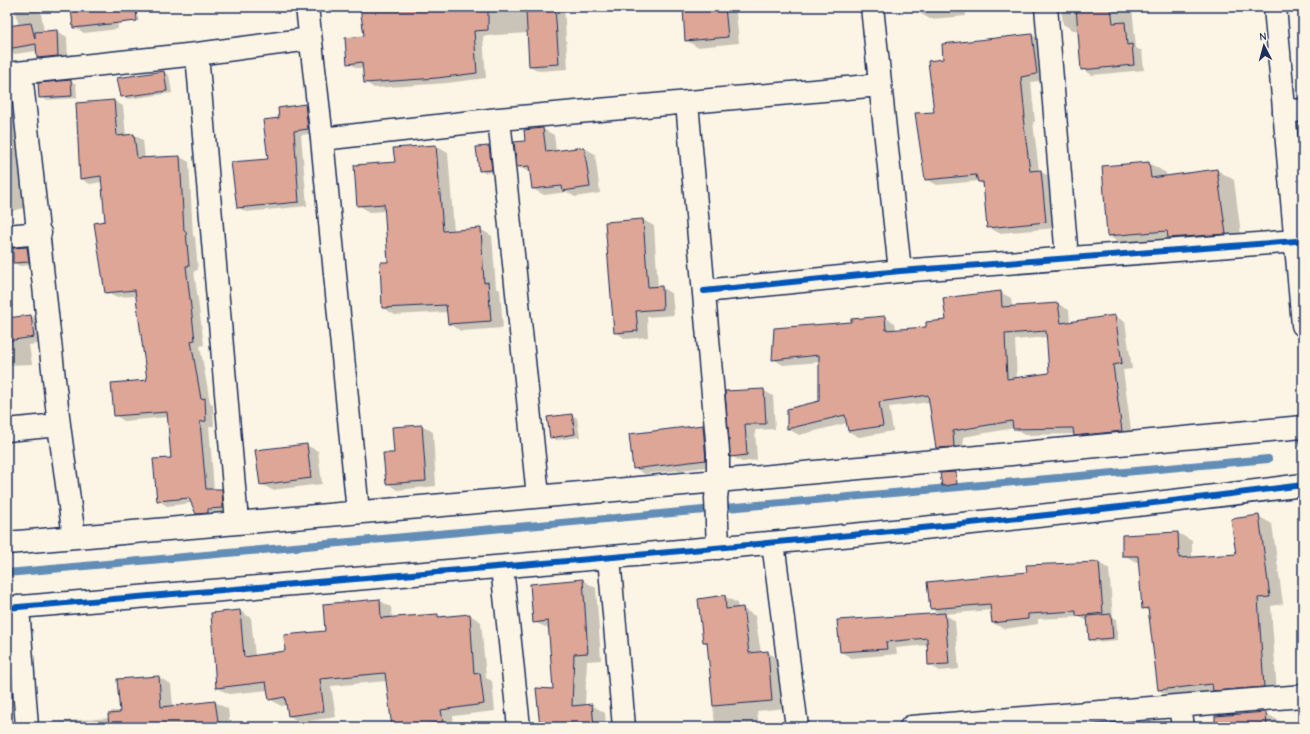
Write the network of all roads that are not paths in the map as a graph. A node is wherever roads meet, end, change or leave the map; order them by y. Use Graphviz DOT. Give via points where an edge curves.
graph roads {
  1 [pos="307,7"];
  2 [pos="872,7"];
  3 [pos="1046,7"];
  4 [pos="1275,7"];
  5 [pos="310,38"];
  6 [pos="197,54"];
  7 [pos="14,73"];
  8 [pos="880,85"];
  9 [pos="687,103"];
  10 [pos="1294,111"];
  11 [pos="499,119"];
  12 [pos="322,139"];
  13 [pos="40,233"];
  14 [pos="7,236"];
  15 [pos="1296,241"];
  16 [pos="1067,258"];
  17 [pos="900,271"];
  18 [pos="1300,274"];
  19 [pos="704,291"];
  20 [pos="1303,325"];
  21 [pos="59,425"];
  22 [pos="1303,427"];
  23 [pos="7,430"];
  24 [pos="718,481"];
  25 [pos="1303,485"];
  26 [pos="538,496"];
  27 [pos="358,512"];
  28 [pos="237,522"];
  29 [pos="74,537"];
  30 [pos="7,543"];
  31 [pos="773,543"];
  32 [pos="718,548"];
  33 [pos="609,558"];
  34 [pos="502,567"];
  35 [pos="12,608"];
  36 [pos="1303,696"];
  37 [pos="1180,706"];
  38 [pos="1002,723"];
  39 [pos="27,727"];
  40 [pos="519,727"];
  41 [pos="624,727"];
  42 [pos="797,727"];
  43 [pos="911,727"];
  44 [pos="1183,727"];
  1 -- 5 [label="main road"];
  2 -- 8 [label="main road"];
  3 -- 16 [label="main road"];
  4 -- 10 [label="main road"];
  5 -- 6 [label="main road"];
  5 -- 12 [label="main road"];
  6 -- 7 [label="main road"];
  6 -- 28 [label="main road"];
  7 -- 13 [label="main road"];
  8 -- 9 [label="main road"];
  8 -- 17 [label="main road"];
  9 -- 11 [label="main road"];
  9 -- 19 [label="main road"];
  10 -- 15 [label="main road"];
  11 -- 12 [label="main road"];
  11 -- 26 [label="main road"];
  12 -- 27 [label="main road"];
  13 -- 14 [label="main road"];
  13 -- 21 [label="main road"];
  15 -- 16 [label="main road"];
  15 -- 18 [label="main road"];
  16 -- 17 [label="main road"];
  17 -- 19 [label="main road"];
  18 -- 20 [label="main road"];
  19 -- 24 [label="main road" via="718,451"];
  21 -- 23 [label="main road"];
  21 -- 29 [label="main road"];
  22 -- 24 [label="main road"];
  24 -- 26 [label="main road"];
  24 -- 32 [label="main road"];
  25 -- 31 [label="main road" via="1180,501"];
  26 -- 27 [label="main road"];
  27 -- 28 [label="main road"];
  28 -- 29 [label="main road"];
  29 -- 30 [label="main road"];
  31 -- 32 [label="main road"];
  31 -- 42 [label="main road"];
  32 -- 33 [label="main road"];
  33 -- 34 [label="main road"];
  33 -- 41 [label="main road"];
  34 -- 35 [label="main road"];
  34 -- 40 [label="main road"];
  35 -- 39 [label="main road"];
  36 -- 37 [label="main road"];
  37 -- 38 [label="main road"];
  37 -- 44 [label="main road"];
  38 -- 43 [label="main road"];
}
